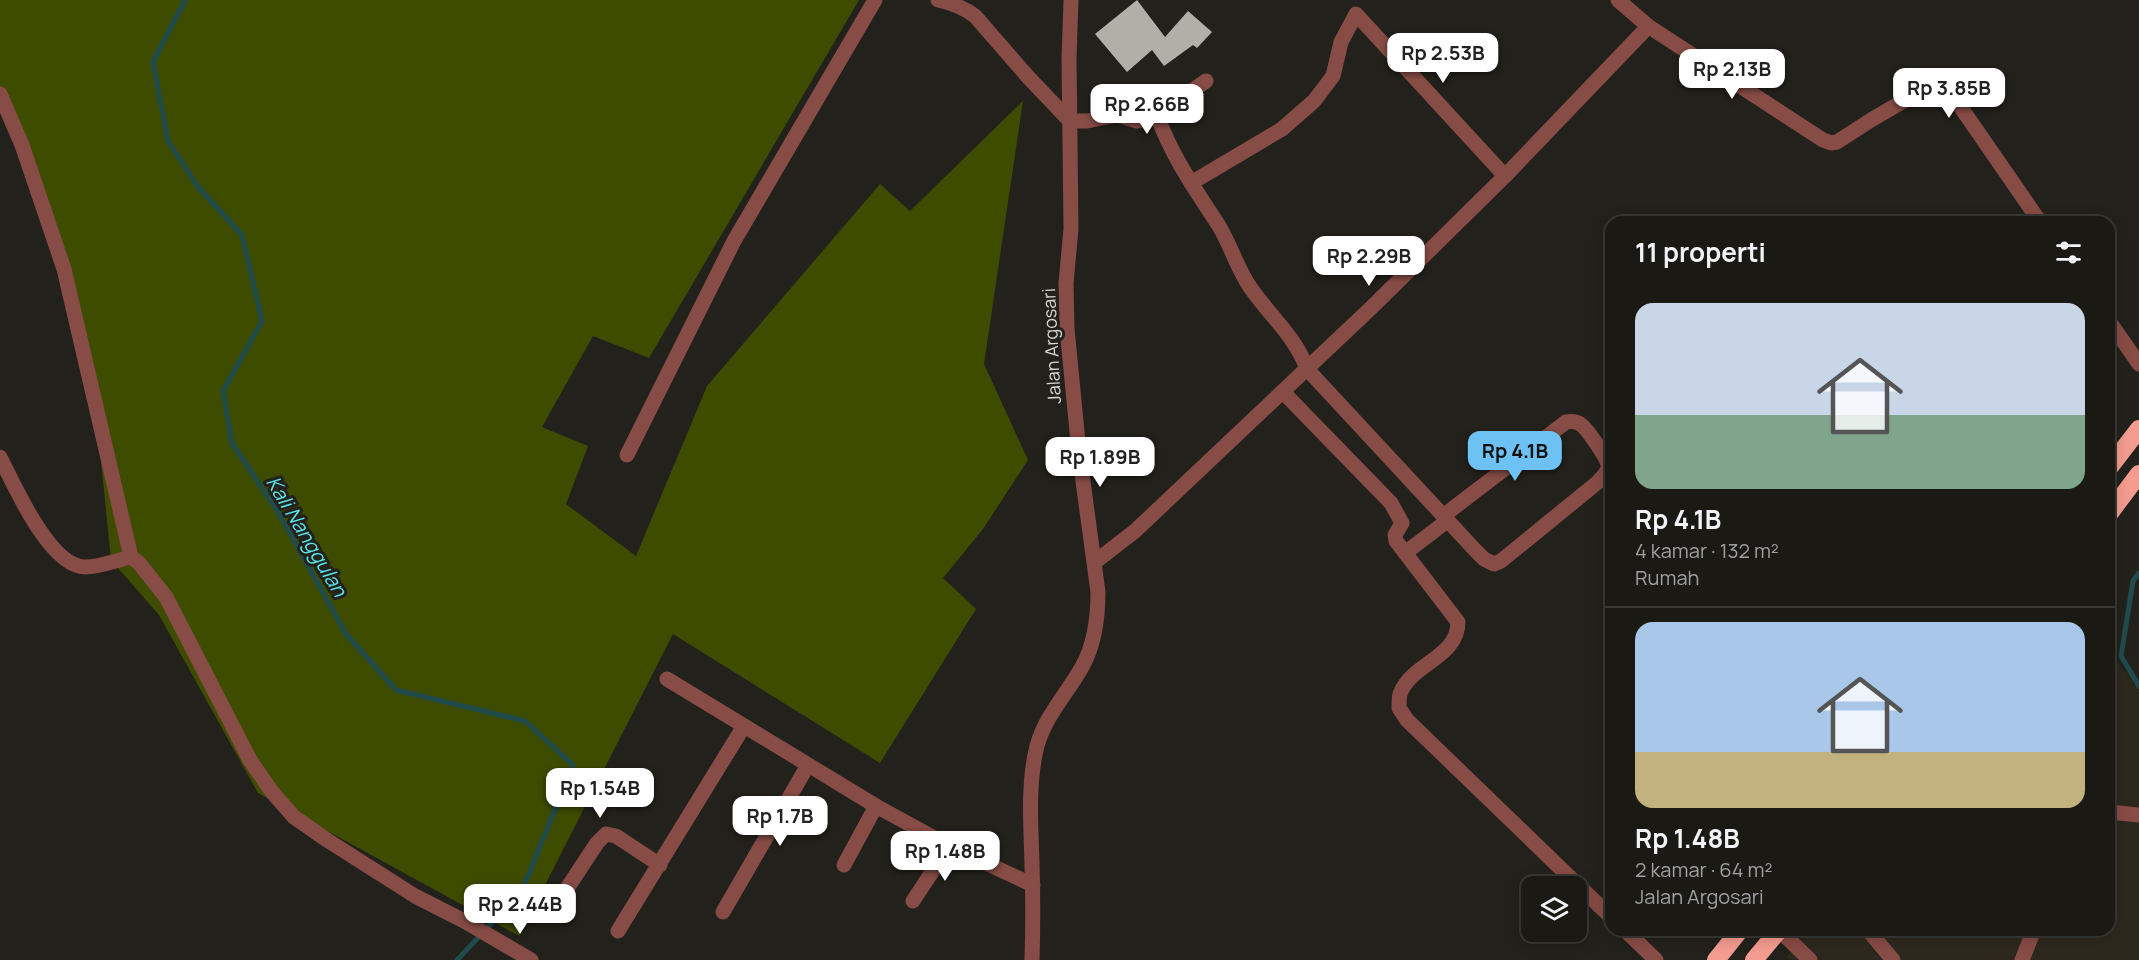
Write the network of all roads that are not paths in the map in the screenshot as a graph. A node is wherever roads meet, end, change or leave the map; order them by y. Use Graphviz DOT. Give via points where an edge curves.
graph roads {
  1 [pos="875,0"];
  2 [pos="938,0"];
  3 [pos="1071,0"];
  4 [pos="1618,0"];
  5 [pos="1648,26"];
  6 [pos="1206,81"];
  7 [pos="0,94"];
  8 [pos="1157,115"];
  9 [pos="1070,121"];
  10 [pos="1505,176"];
  11 [pos="1191,183"];
  12 [pos="2036,216"];
  13 [pos="2115,330"];
  14 [pos="2139,364"];
  15 [pos="1307,369"];
  16 [pos="1283,392"];
  17 [pos="2139,429"];
  18 [pos="627,455"];
  19 [pos="0,457"];
  20 [pos="1605,458"];
  21 [pos="2115,460"];
  22 [pos="1605,473"];
  23 [pos="2139,474"];
  24 [pos="2115,506"];
  25 [pos="1445,518"];
  26 [pos="1405,553"];
  27 [pos="131,557"];
  28 [pos="1095,562"];
  29 [pos="667,680"];
  30 [pos="744,726"];
  31 [pos="808,765"];
  32 [pos="876,806"];
  33 [pos="2115,813"];
  34 [pos="2139,815"];
  35 [pos="949,846"];
  36 [pos="660,865"];
  37 [pos="844,865"];
  38 [pos="1033,885"];
  39 [pos="566,890"];
  40 [pos="913,901"];
  41 [pos="1605,911"];
  42 [pos="723,912"];
  43 [pos="618,931"];
  44 [pos="1631,936"];
  45 [pos="1735,936"];
  46 [pos="1774,936"];
  47 [pos="1785,936"];
  48 [pos="1873,936"];
  49 [pos="2032,936"];
  50 [pos="531,960"];
  51 [pos="1032,960"];
  52 [pos="1656,960"];
  53 [pos="1716,960"];
  54 [pos="1754,960"];
  55 [pos="1810,960"];
  56 [pos="1893,960"];
  57 [pos="2022,960"];
  1 -- 18 [label="street" via="734,241"];
  2 -- 9 [label="street" via="951,2 975,16"];
  3 -- 9 [label="street, Jalan Argosari"];
  4 -- 5 [label="street"];
  5 -- 10 [label="street"];
  5 -- 12 [label="street" via="1831,143 1926,88 1940,89 1953,96"];
  6 -- 8 [label="street"];
  7 -- 27 [label="street" via="22,145 64,269"];
  8 -- 9 [label="street" via="1137,121 1117,115"];
  8 -- 11 [label="street" via="1170,148"];
  9 -- 28 [label="street, Jalan Argosari" via="1067,329"];
  10 -- 11 [label="street" via="1356,14 1341,42 1333,76 1314,101 1282,129"];
  10 -- 15 [label="street"];
  11 -- 15 [label="street" via="1220,228 1238,269 1300,350"];
  13 -- 14 [label="street"];
  15 -- 16 [label="street"];
  15 -- 25 [label="street"];
  16 -- 26 [label="street" via="1391,503 1402,523 1396,541"];
  16 -- 28 [label="street" via="1134,531"];
  17 -- 21 [label="highway"];
  19 -- 27 [label="street" via="26,510 66,560 85,567"];
  20 -- 25 [label="street" via="1583,426 1566,422"];
  22 -- 25 [label="street" via="1496,564 1484,559"];
  23 -- 24 [label="highway"];
  25 -- 26 [label="street"];
  26 -- 41 [label="street" via="1458,622 1458,634 1411,679 1400,693 1399,708"];
  27 -- 50 [label="street" via="147,572 175,612 250,760 294,817 415,896"];
  28 -- 38 [label="street, Jalan Argosari" via="1098,603 1093,642 1083,665 1042,729 1035,754 1031,796"];
  29 -- 30 [label="street"];
  30 -- 31 [label="street"];
  30 -- 36 [label="street"];
  31 -- 32 [label="street"];
  31 -- 42 [label="street"];
  32 -- 35 [label="street"];
  32 -- 37 [label="street"];
  33 -- 34 [label="street"];
  35 -- 38 [label="street"];
  35 -- 40 [label="street"];
  36 -- 39 [label="street" via="616,836 606,834"];
  36 -- 43 [label="street"];
  38 -- 51 [label="street, Jalan Argosari"];
  44 -- 52 [label="street"];
  45 -- 53 [label="highway"];
  46 -- 54 [label="highway"];
  47 -- 55 [label="street"];
  48 -- 56 [label="street"];
  49 -- 57 [label="street"];
}
